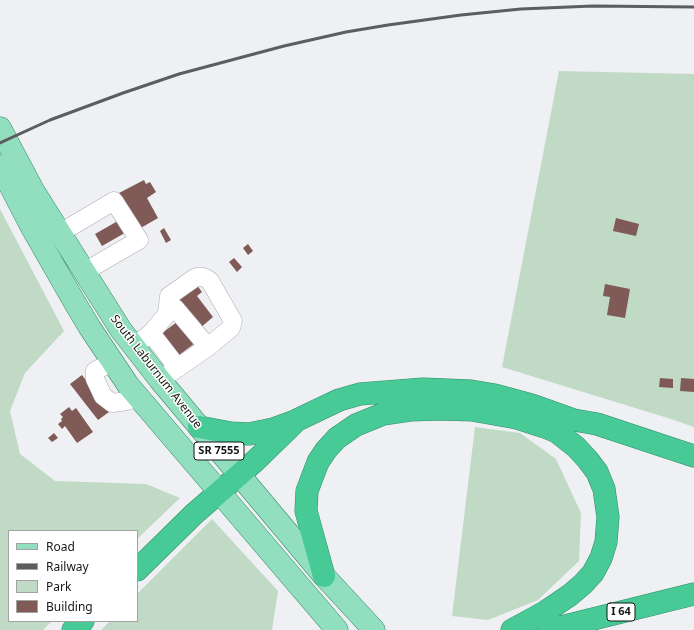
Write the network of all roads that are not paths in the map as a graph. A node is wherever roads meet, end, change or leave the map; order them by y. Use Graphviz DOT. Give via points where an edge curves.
graph roads {
  1 [pos="0,128"];
  2 [pos="0,166"];
  3 [pos="60,233"];
  4 [pos="84,272"];
  5 [pos="167,314"];
  6 [pos="151,333"];
  7 [pos="133,347"];
  8 [pos="208,347"];
  9 [pos="178,368"];
  10 [pos="160,380"];
  11 [pos="295,421"];
  12 [pos="199,427"];
  13 [pos="694,456"];
  14 [pos="238,474"];
  15 [pos="219,492"];
  16 [pos="138,569"];
  17 [pos="324,576"];
  18 [pos="694,594"];
  19 [pos="82,622"];
  20 [pos="335,628"];
  21 [pos="372,628"];
  22 [pos="73,630"];
  23 [pos="512,630"];
  24 [pos="549,630"];
  1 -- 3 [label="main road, South Laburnum Avenue"];
  2 -- 15 [label="main road" via="31,226 112,362 138,397"];
  3 -- 4 [label="main road, South Laburnum Avenue"];
  3 -- 4 [label="lane" via="114,201 139,240"];
  4 -- 7 [label="main road, South Laburnum Avenue"];
  5 -- 6 [label="lane"];
  5 -- 8 [label="lane" via="175,308"];
  5 -- 8 [label="lane" via="169,296 196,277 204,277 210,281 233,321 231,328"];
  6 -- 7 [label="lane"];
  6 -- 9 [label="lane"];
  7 -- 10 [label="main road, South Laburnum Avenue"];
  8 -- 9 [label="lane"];
  9 -- 10 [label="lane"];
  10 -- 12 [label="main road, South Laburnum Avenue"];
  11 -- 12 [label="highway" via="248,434"];
  11 -- 13 [label="highway" via="339,400 360,394 423,389 471,391 532,405 574,420 598,424"];
  11 -- 14 [label="highway" via="255,461"];
  12 -- 14 [label="main road, South Laburnum Avenue / SR 7555"];
  14 -- 15 [label="highway"];
  14 -- 17 [label="main road, South Laburnum Avenue"];
  15 -- 16 [label="highway"];
  15 -- 20 [label="main road"];
  17 -- 21 [label="main road, South Laburnum Avenue"];
  17 -- 23 [label="highway" via="306,511 307,491 318,462 337,438 356,425 383,414 410,410 472,410 516,418 557,432 588,460 597,472 604,489 608,518 606,542 601,558 584,584 545,612"];
  18 -- 24 [label="highway, I 64"];
  19 -- 22 [label="highway"];
}
